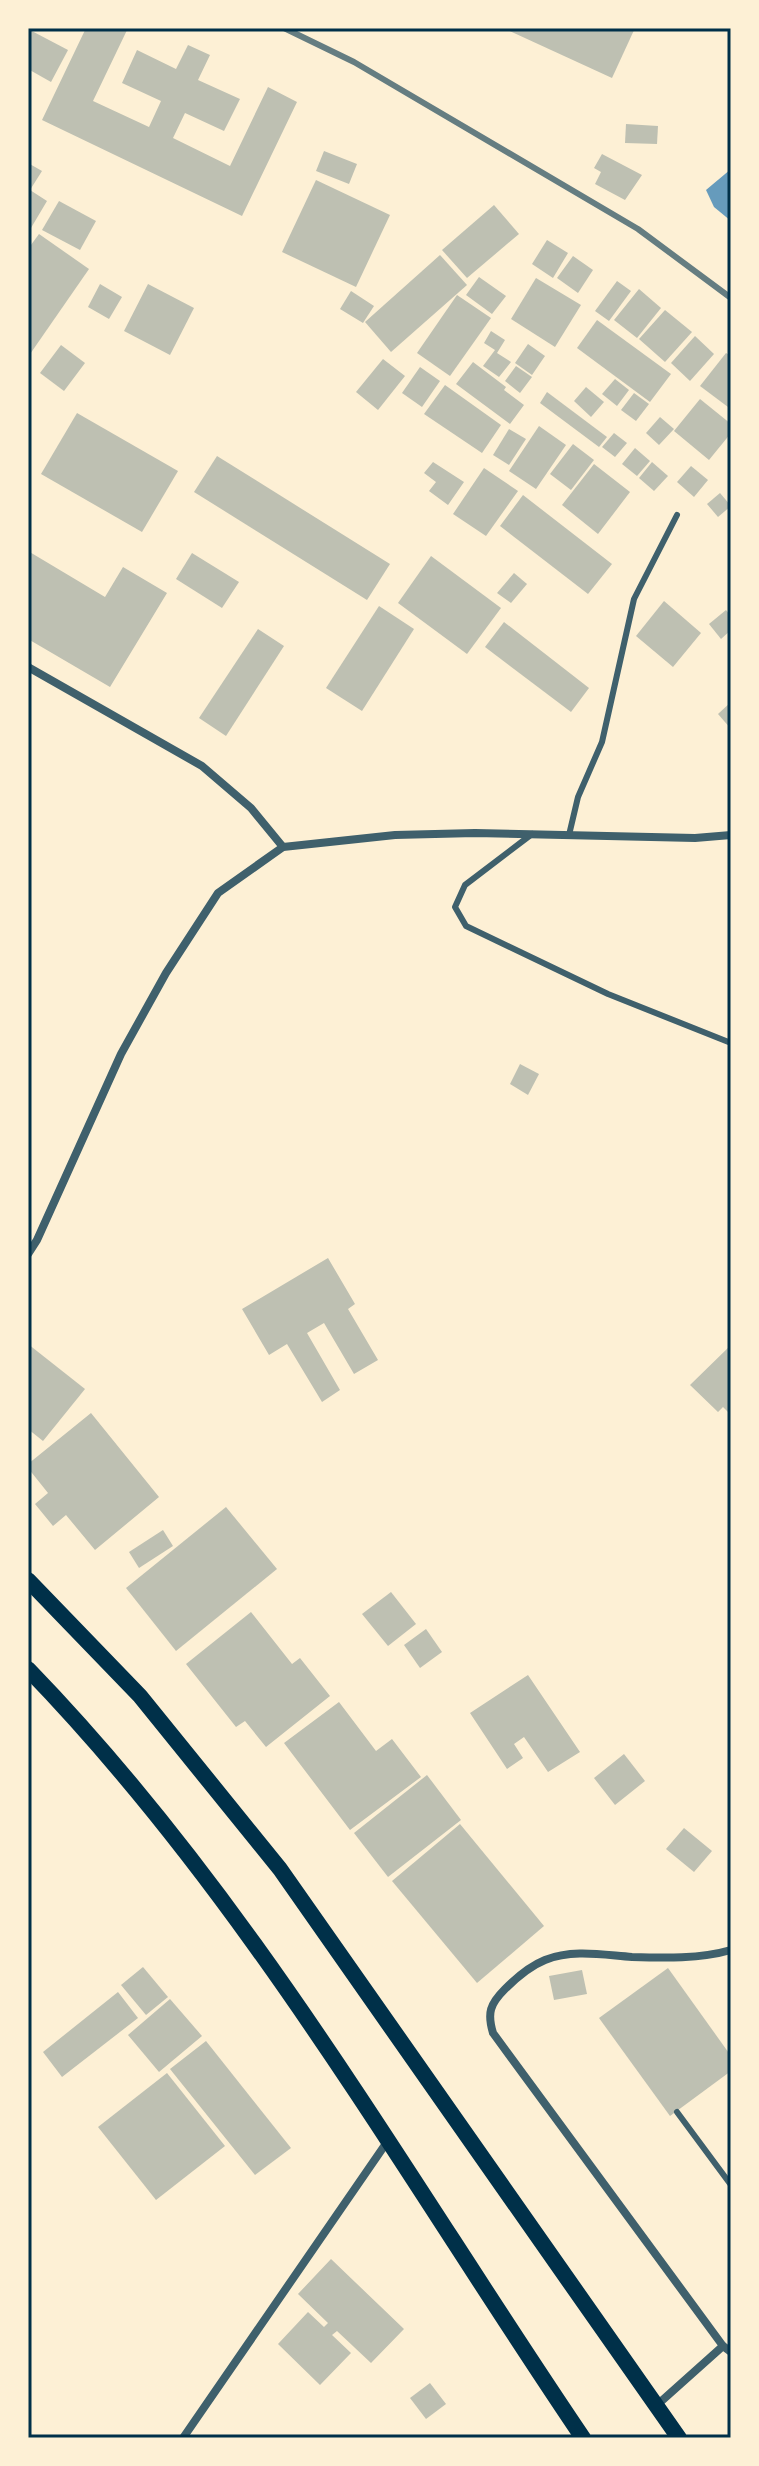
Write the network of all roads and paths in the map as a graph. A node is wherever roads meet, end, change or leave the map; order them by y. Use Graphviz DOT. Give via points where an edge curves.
graph roads {
  1 [pos="677,515"];
  2 [pos="28,667"];
  3 [pos="532,834"];
  4 [pos="569,835"];
  5 [pos="731,835"];
  6 [pos="283,847"];
  7 [pos="731,1043"];
  8 [pos="28,1254"];
  9 [pos="28,1580"];
  10 [pos="28,1669"];
  11 [pos="731,1950"];
  12 [pos="677,2112"];
  13 [pos="387,2142"];
  14 [pos="731,2185"];
  15 [pos="727,2349"];
  16 [pos="657,2405"];
  17 [pos="183,2438"];
  18 [pos="583,2438"];
  19 [pos="679,2438"];
  1 -- 4 [label="lane" via="634,599 602,742 578,797"];
  2 -- 6 [label="street" via="202,766 251,808"];
  3 -- 4 [label="street"];
  3 -- 6 [label="street" via="395,835"];
  3 -- 7 [label="lane" via="465,885 455,907 466,926 608,994"];
  4 -- 5 [label="street"];
  6 -- 8 [label="street" via="218,893 166,973 121,1054"];
  9 -- 16 [label="main road" via="140,1696 280,1869"];
  10 -- 13 [label="main road" via="159,1816 282,1984"];
  11 -- 15 [label="street" via="712,1956 573,1953 544,1960 492,2001 488,2017 493,2033"];
  12 -- 14 [label="lane"];
  13 -- 17 [label="street"];
  13 -- 18 [label="main road"];
  15 -- 16 [label="street"];
  16 -- 19 [label="main road"];
}
